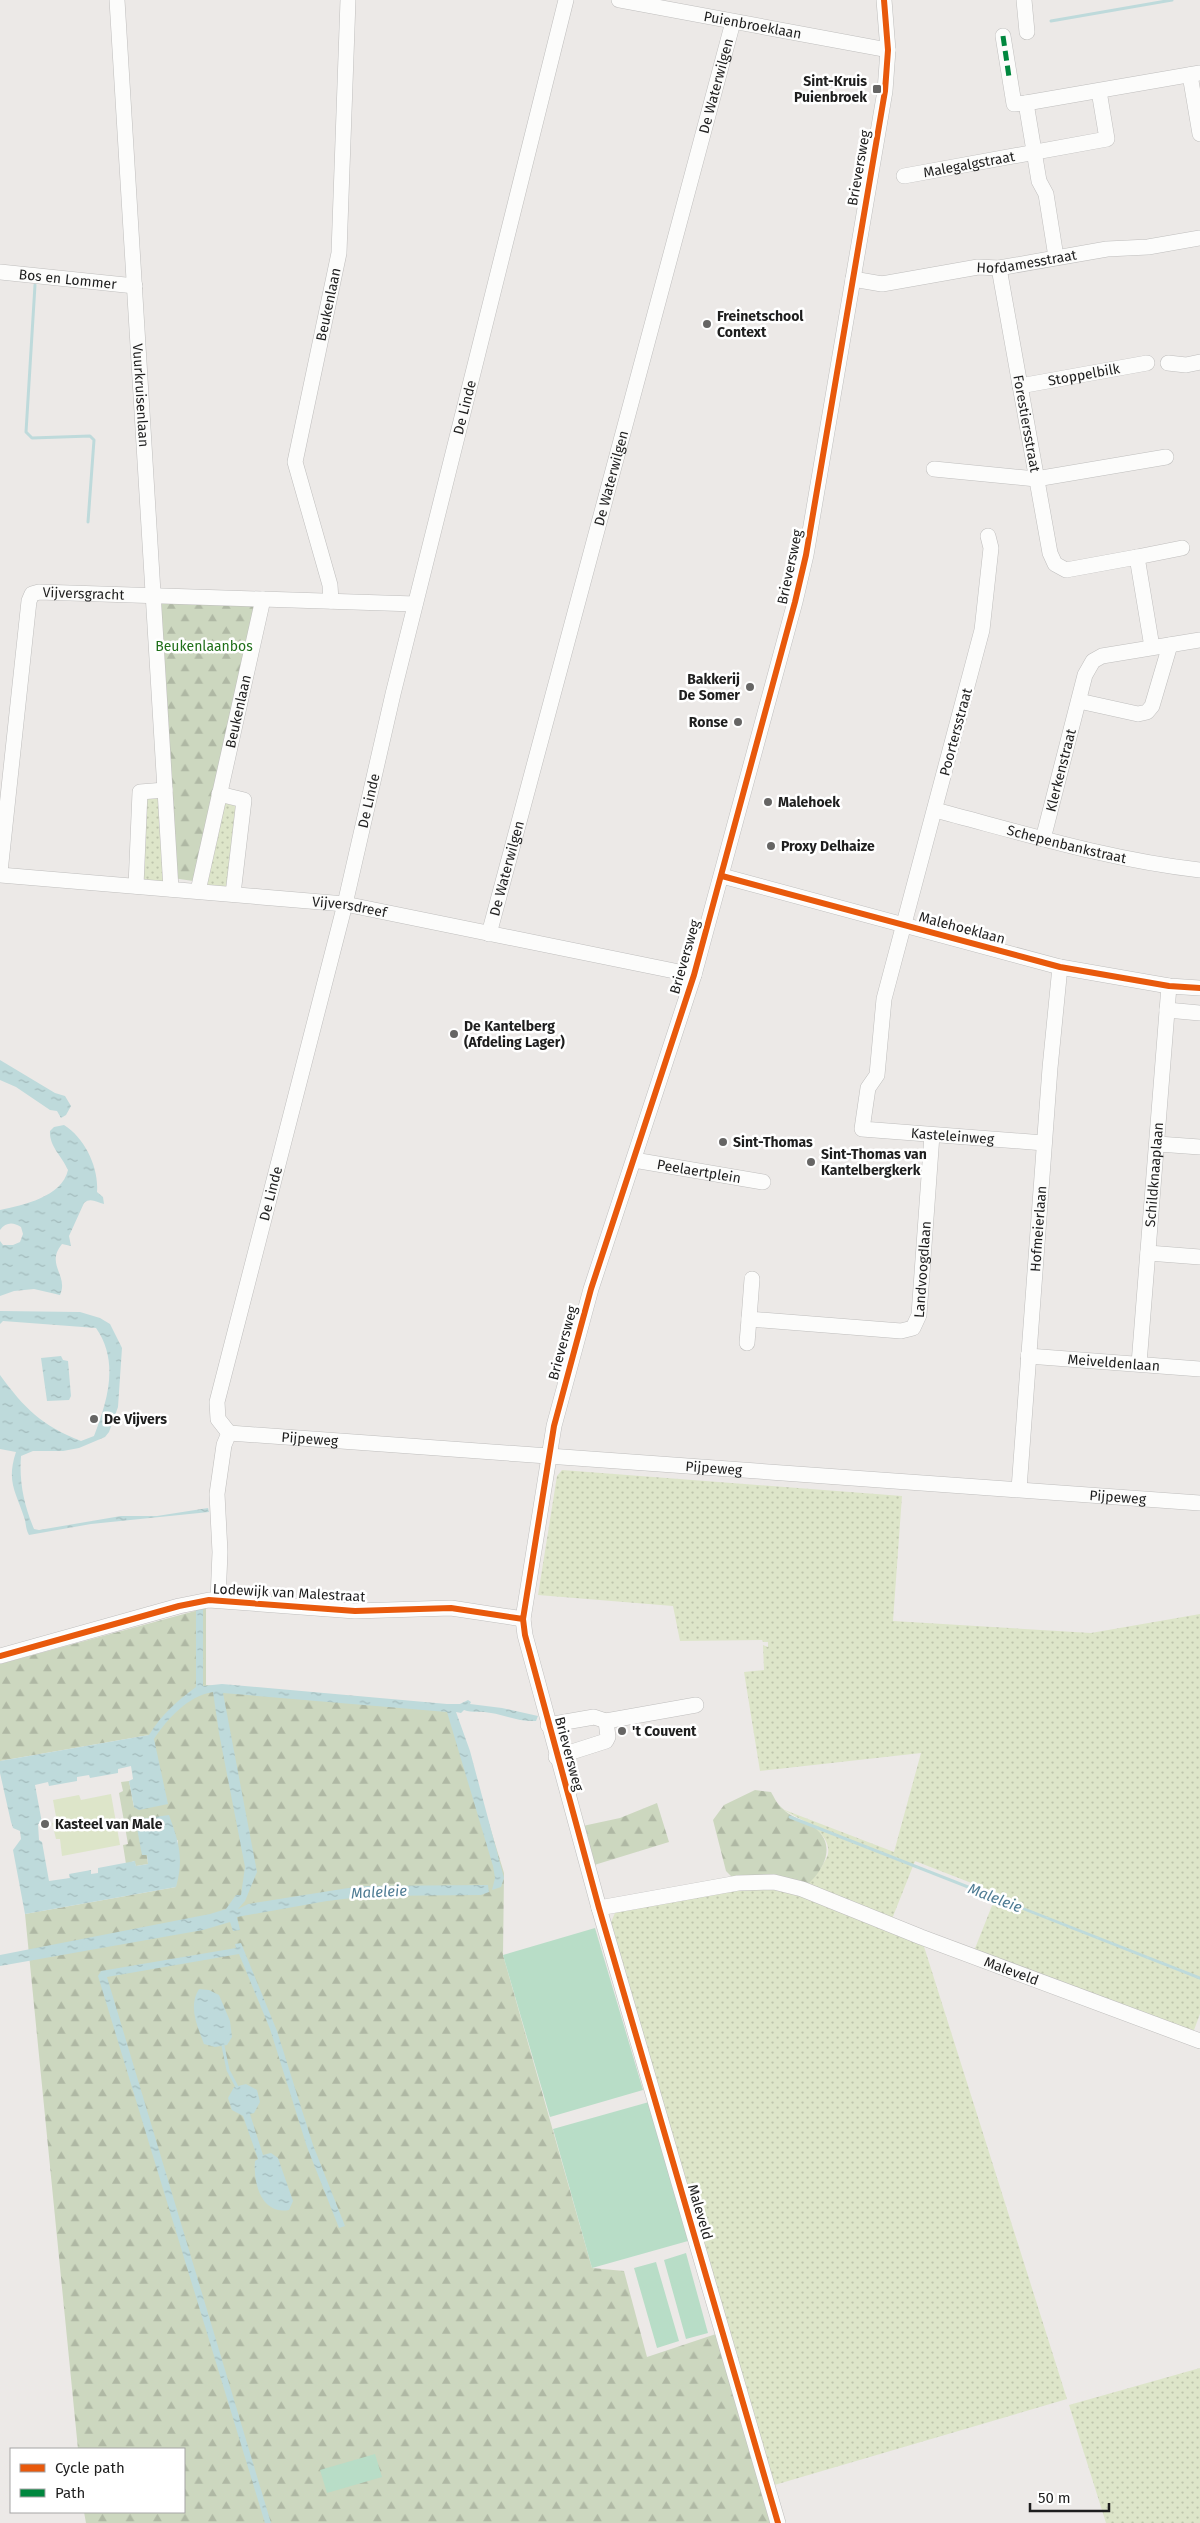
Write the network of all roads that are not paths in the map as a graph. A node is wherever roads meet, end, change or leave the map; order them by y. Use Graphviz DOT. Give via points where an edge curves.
graph roads {
  1 [pos="117,0"];
  2 [pos="348,0"];
  3 [pos="566,0"];
  4 [pos="619,0"];
  5 [pos="884,0"];
  6 [pos="1024,0"];
  7 [pos="733,22"];
  8 [pos="1027,32"];
  9 [pos="1003,36"];
  10 [pos="888,50"];
  11 [pos="1195,74"];
  12 [pos="1099,91"];
  13 [pos="1026,103"];
  14 [pos="1200,134"];
  15 [pos="1034,152"];
  16 [pos="904,176"];
  17 [pos="1200,238"];
  18 [pos="1056,257"];
  19 [pos="999,268"];
  20 [pos="0,272"];
  21 [pos="853,279"];
  22 [pos="135,286"];
  23 [pos="1200,362"];
  24 [pos="1147,363"];
  25 [pos="1168,363"];
  26 [pos="1020,386"];
  27 [pos="1166,457"];
  28 [pos="934,469"];
  29 [pos="1036,479"];
  30 [pos="988,536"];
  31 [pos="1182,548"];
  32 [pos="1137,557"];
  33 [pos="153,596"];
  34 [pos="263,599"];
  35 [pos="331,602"];
  36 [pos="415,604"];
  37 [pos="1200,640"];
  38 [pos="1170,645"];
  39 [pos="1152,646"];
  40 [pos="1079,701"];
  41 [pos="165,790"];
  42 [pos="219,794"];
  43 [pos="935,810"];
  44 [pos="1043,839"];
  45 [pos="1200,870"];
  46 [pos="0,873"];
  47 [pos="722,876"];
  48 [pos="136,886"];
  49 [pos="171,889"];
  50 [pos="198,891"];
  51 [pos="233,894"];
  52 [pos="345,904"];
  53 [pos="904,925"];
  54 [pos="489,934"];
  55 [pos="1060,967"];
  56 [pos="694,975"];
  57 [pos="1169,986"];
  58 [pos="1200,988"];
  59 [pos="1166,1010"];
  60 [pos="1200,1012"];
  61 [pos="862,1129"];
  62 [pos="932,1135"];
  63 [pos="1044,1143"];
  64 [pos="1158,1144"];
  65 [pos="1200,1147"];
  66 [pos="634,1160"];
  67 [pos="763,1182"];
  68 [pos="1148,1253"];
  69 [pos="1200,1257"];
  70 [pos="752,1279"];
  71 [pos="749,1319"];
  72 [pos="747,1343"];
  73 [pos="1028,1356"];
  74 [pos="1139,1364"];
  75 [pos="1200,1369"];
  76 [pos="229,1433"];
  77 [pos="549,1454"];
  78 [pos="1019,1489"];
  79 [pos="1200,1503"];
  80 [pos="218,1600"];
  81 [pos="522,1619"];
  82 [pos="0,1656"];
  83 [pos="696,1705"];
  84 [pos="606,1721"];
  85 [pos="548,1725"];
  86 [pos="556,1757"];
  87 [pos="599,1908"];
  88 [pos="1200,2041"];
  89 [pos="778,2523"];
  1 -- 22 [label="street, Vuurkruisenlaan"];
  2 -- 35 [label="street, Beukenlaan" via="339,253 295,462 330,585"];
  3 -- 36 [label="street, De Linde"];
  4 -- 7 [label="street, Puienbroeklaan"];
  5 -- 10 [label="street, Brieversweg"];
  6 -- 8 [label="street"];
  7 -- 10 [label="street, Puienbroeklaan"];
  7 -- 54 [label="street, De Waterwilgen"];
  9 -- 13 [label="street" via="1014,104"];
  10 -- 21 [label="street, Brieversweg" via="883,100"];
  11 -- 12 [label="street"];
  11 -- 14 [label="street"];
  12 -- 13 [label="street"];
  12 -- 15 [label="street, Malegalgstraat" via="1107,139"];
  13 -- 15 [label="street"];
  15 -- 16 [label="street, Malegalgstraat"];
  15 -- 18 [label="street" via="1039,181 1046,194"];
  17 -- 18 [label="street, Hofdamesstraat"];
  18 -- 19 [label="street, Hofdamesstraat"];
  19 -- 21 [label="street, Hofdamesstraat" via="978,267 882,284"];
  19 -- 26 [label="street, Forestiersstraat"];
  20 -- 22 [label="street, Bos en Lommer"];
  21 -- 47 [label="street, Brieversweg" via="806,555"];
  22 -- 33 [label="street, Vuurkruisenlaan"];
  23 -- 25 [label="street" via="1186,365"];
  24 -- 26 [label="street, Stoppelbilk"];
  26 -- 29 [label="street, Forestiersstraat"];
  27 -- 29 [label="street"];
  28 -- 29 [label="street"];
  29 -- 32 [label="street, Forestiersstraat" via="1055,564 1066,570"];
  30 -- 43 [label="street, Poortersstraat" via="991,548 982,630"];
  31 -- 32 [label="street"];
  32 -- 39 [label="street"];
  33 -- 34 [label="street, Vijversgracht"];
  33 -- 41 [label="street, Vuurkruisenlaan"];
  33 -- 46 [label="street, Vijversgracht" via="32,594"];
  34 -- 35 [label="street, Vijversgracht"];
  34 -- 42 [label="street, Beukenlaan"];
  35 -- 36 [label="street, Vijversgracht"];
  36 -- 52 [label="street, De Linde"];
  37 -- 38 [label="street, Klerkenstraat"];
  38 -- 39 [label="street, Klerkenstraat"];
  38 -- 40 [label="street" via="1152,706 1146,712 1138,714"];
  39 -- 40 [label="street, Klerkenstraat" via="1102,656 1093,661 1085,675"];
  40 -- 44 [label="street, Klerkenstraat"];
  41 -- 48 [label="street" via="140,792"];
  41 -- 49 [label="street, Vuurkruisenlaan"];
  42 -- 50 [label="street, Beukenlaan"];
  42 -- 51 [label="street" via="244,800"];
  43 -- 44 [label="street, Schepenbankstraat"];
  43 -- 53 [label="street, Poortersstraat"];
  44 -- 45 [label="street, Schepenbankstraat" via="1129,860"];
  46 -- 48 [label="street, Vijversdreef"];
  47 -- 53 [label="street, Malehoeklaan"];
  47 -- 56 [label="street, Brieversweg"];
  48 -- 49 [label="street, Vijversdreef"];
  49 -- 50 [label="street, Vijversdreef"];
  50 -- 51 [label="street, Vijversdreef"];
  51 -- 52 [label="street, Vijversdreef"];
  52 -- 54 [label="street, Vijversdreef"];
  52 -- 76 [label="street, De Linde" via="218,1402 218,1419"];
  53 -- 55 [label="street, Malehoeklaan"];
  53 -- 61 [label="street, Poortersstraat" via="884,999 877,1075 868,1088"];
  54 -- 56 [label="street, Vijversdreef"];
  55 -- 57 [label="street, Malehoeklaan"];
  55 -- 63 [label="street, Hofmeierlaan"];
  56 -- 66 [label="street, Brieversweg"];
  57 -- 58 [label="street, Malehoeklaan"];
  57 -- 59 [label="street, Schildknaaplaan"];
  59 -- 60 [label="street"];
  59 -- 64 [label="street, Schildknaaplaan"];
  61 -- 62 [label="street, Kasteleinweg"];
  62 -- 63 [label="street, Kasteleinweg"];
  62 -- 71 [label="street, Landvoogdlaan" via="919,1315 913,1328 901,1331"];
  63 -- 73 [label="street, Hofmeierlaan"];
  64 -- 65 [label="street"];
  64 -- 68 [label="street, Schildknaaplaan"];
  66 -- 67 [label="street, Peelaertplein"];
  66 -- 77 [label="street, Brieversweg" via="591,1289"];
  68 -- 69 [label="street"];
  68 -- 74 [label="street, Schildknaaplaan"];
  70 -- 71 [label="street"];
  71 -- 72 [label="street"];
  73 -- 74 [label="street, Meiveldenlaan"];
  73 -- 78 [label="street, Hofmeierlaan"];
  74 -- 75 [label="street, Meiveldenlaan"];
  76 -- 77 [label="street, Pijpeweg"];
  76 -- 80 [label="street" via="224,1445 216,1500 220,1558"];
  77 -- 78 [label="street, Pijpeweg"];
  77 -- 81 [label="street, Brieversweg"];
  78 -- 79 [label="street, Pijpeweg"];
  80 -- 81 [label="street, Lodewijk van Malestraat" via="354,1611 451,1608"];
  80 -- 82 [label="street, Lodewijk van Malestraat" via="179,1606"];
  81 -- 85 [label="street, Brieversweg"];
  83 -- 84 [label="street"];
  84 -- 85 [label="street" via="594,1717"];
  84 -- 86 [label="street" via="606,1740"];
  85 -- 86 [label="street, Brieversweg"];
  86 -- 87 [label="street, Brieversweg"];
  87 -- 88 [label="street, Maleveld" via="738,1883 774,1882 802,1889"];
  87 -- 89 [label="street, Maleveld"];
}
